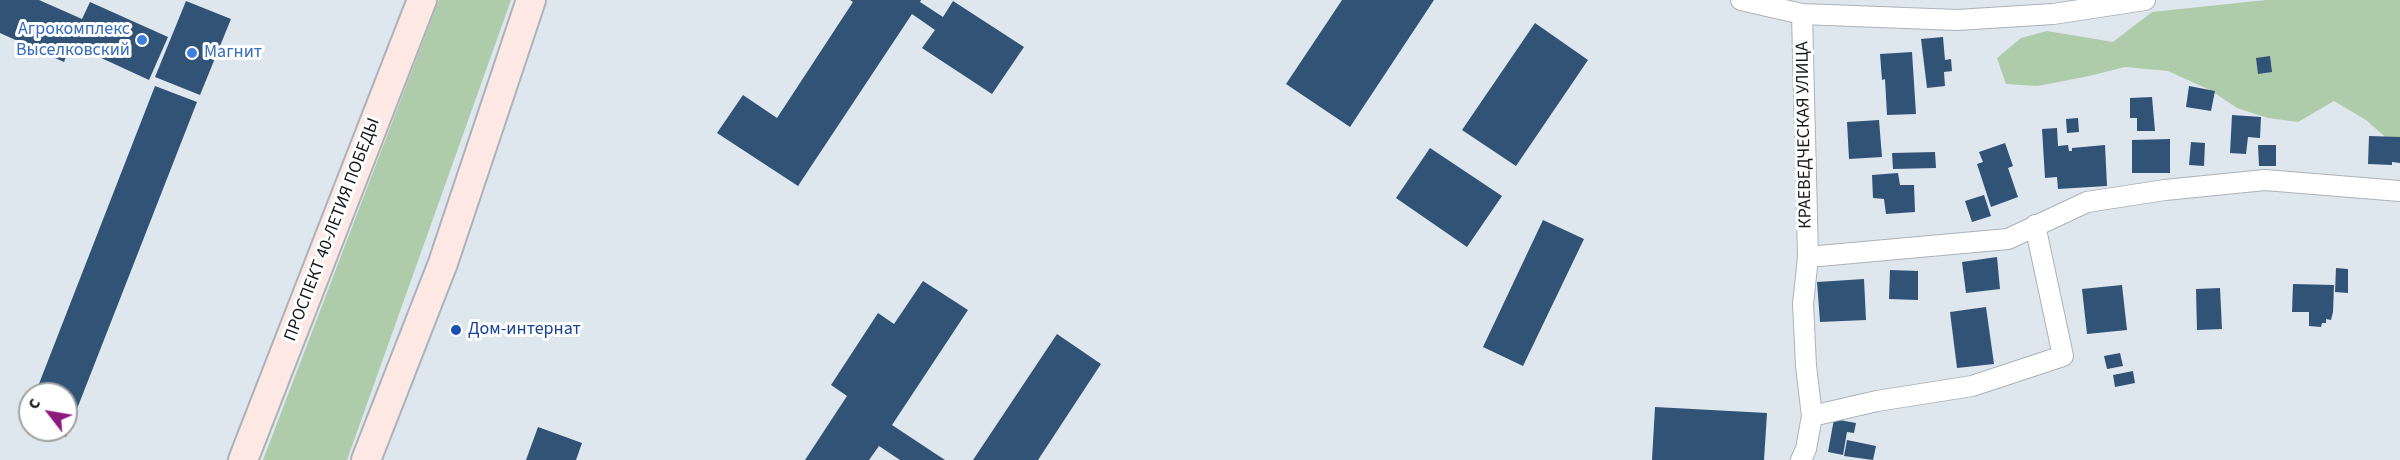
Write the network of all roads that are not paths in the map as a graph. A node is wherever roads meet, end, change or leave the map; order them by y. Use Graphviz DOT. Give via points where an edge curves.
graph roads {
  1 [pos="422,0"];
  2 [pos="531,0"];
  3 [pos="1741,0"];
  4 [pos="2145,0"];
  5 [pos="1802,14"];
  6 [pos="2400,191"];
  7 [pos="2035,225"];
  8 [pos="1808,257"];
  9 [pos="1812,417"];
  10 [pos="243,460"];
  11 [pos="366,460"];
  12 [pos="1801,460"];
  1 -- 10 [label="main road, ПРОСПЕКТ 40-ЛЕТИЯ ПОБЕДЫ"];
  2 -- 11 [label="main road" via="443,263"];
  3 -- 5 [label="street, КРАЕВЕДЧЕСКАЯ УЛИЦА"];
  4 -- 5 [label="street, КРАЕВЕДЧЕСКАЯ УЛИЦА" via="2053,14 1957,20"];
  5 -- 8 [label="street, КРАЕВЕДЧЕСКАЯ УЛИЦА"];
  6 -- 7 [label="street" via="2265,180 2087,202"];
  7 -- 8 [label="street" via="2008,239"];
  7 -- 9 [label="street" via="2063,356 1972,386 1877,401"];
  8 -- 9 [label="street, КРАЕВЕДЧЕСКАЯ УЛИЦА" via="1803,304"];
  9 -- 12 [label="street, КРАЕВЕДЧЕСКАЯ УЛИЦА"];
}
